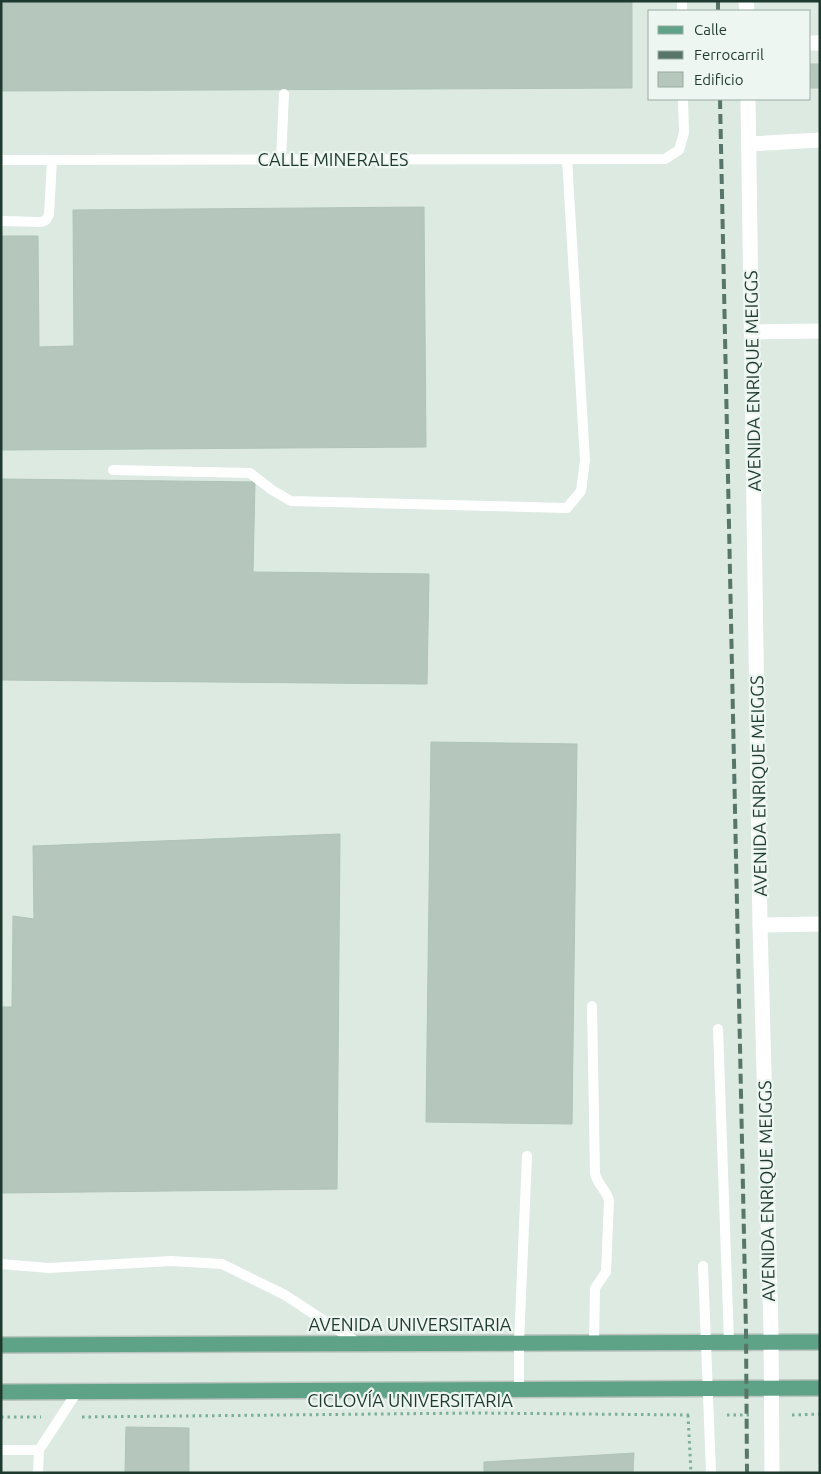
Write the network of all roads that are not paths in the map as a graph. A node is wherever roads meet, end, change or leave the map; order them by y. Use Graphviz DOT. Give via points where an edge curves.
graph roads {
  1 [pos="284,94"];
  2 [pos="683,100"];
  3 [pos="748,100"];
  4 [pos="820,140"];
  5 [pos="749,144"];
  6 [pos="567,159"];
  7 [pos="1,160"];
  8 [pos="52,160"];
  9 [pos="281,160"];
  10 [pos="1,221"];
  11 [pos="820,331"];
  12 [pos="753,332"];
  13 [pos="113,470"];
  14 [pos="820,924"];
  15 [pos="760,925"];
  16 [pos="592,1006"];
  17 [pos="718,1029"];
  18 [pos="527,1156"];
  19 [pos="1,1264"];
  20 [pos="703,1266"];
  21 [pos="728,1342"];
  22 [pos="771,1342"];
  23 [pos="820,1342"];
  24 [pos="519,1343"];
  25 [pos="594,1343"];
  26 [pos="707,1343"];
  27 [pos="1,1344"];
  28 [pos="359,1344"];
  29 [pos="771,1388"];
  30 [pos="820,1388"];
  31 [pos="709,1389"];
  32 [pos="519,1390"];
  33 [pos="1,1392"];
  34 [pos="76,1392"];
  35 [pos="1,1450"];
  36 [pos="39,1450"];
  37 [pos="38,1473"];
  38 [pos="711,1473"];
  39 [pos="772,1473"];
  1 -- 9 [label="lane"];
  2 -- 6 [label="lane, CALLE MINERALES" via="684,134 679,150 665,159"];
  3 -- 5 [label="street, AVENIDA ENRIQUE MEIGGS"];
  4 -- 5 [label="street"];
  5 -- 12 [label="street, AVENIDA ENRIQUE MEIGGS"];
  6 -- 9 [label="lane, CALLE MINERALES"];
  6 -- 13 [label="lane" via="585,460 581,491 567,508 292,501 250,473"];
  7 -- 8 [label="lane, CALLE MINERALES"];
  8 -- 9 [label="lane, CALLE MINERALES"];
  8 -- 10 [label="lane" via="50,206 46,220"];
  11 -- 12 [label="street"];
  12 -- 15 [label="street, AVENIDA ENRIQUE MEIGGS"];
  14 -- 15 [label="street"];
  15 -- 22 [label="street, AVENIDA ENRIQUE MEIGGS"];
  16 -- 25 [label="lane" via="595,1173 608,1200 606,1272 595,1288"];
  17 -- 21 [label="lane"];
  18 -- 24 [label="lane"];
  19 -- 28 [label="lane" via="49,1268 171,1261 222,1264 285,1296"];
  20 -- 26 [label="lane"];
  21 -- 22 [label="main road, AVENIDA UNIVERSITARIA"];
  21 -- 26 [label="main road, AVENIDA UNIVERSITARIA"];
  22 -- 23 [label="main road, AVENIDA UNIVERSITARIA"];
  22 -- 29 [label="street, AVENIDA ENRIQUE MEIGGS"];
  24 -- 25 [label="main road, AVENIDA UNIVERSITARIA"];
  24 -- 28 [label="main road, AVENIDA UNIVERSITARIA"];
  24 -- 32 [label="lane"];
  25 -- 26 [label="main road, AVENIDA UNIVERSITARIA"];
  26 -- 31 [label="lane"];
  27 -- 28 [label="main road, AVENIDA UNIVERSITARIA"];
  29 -- 30 [label="main road"];
  29 -- 31 [label="main road"];
  29 -- 39 [label="street, AVENIDA ENRIQUE MEIGGS"];
  31 -- 32 [label="main road"];
  31 -- 38 [label="lane"];
  32 -- 34 [label="main road"];
  33 -- 34 [label="main road"];
  34 -- 36 [label="lane"];
  35 -- 36 [label="lane"];
  36 -- 37 [label="lane"];
}
